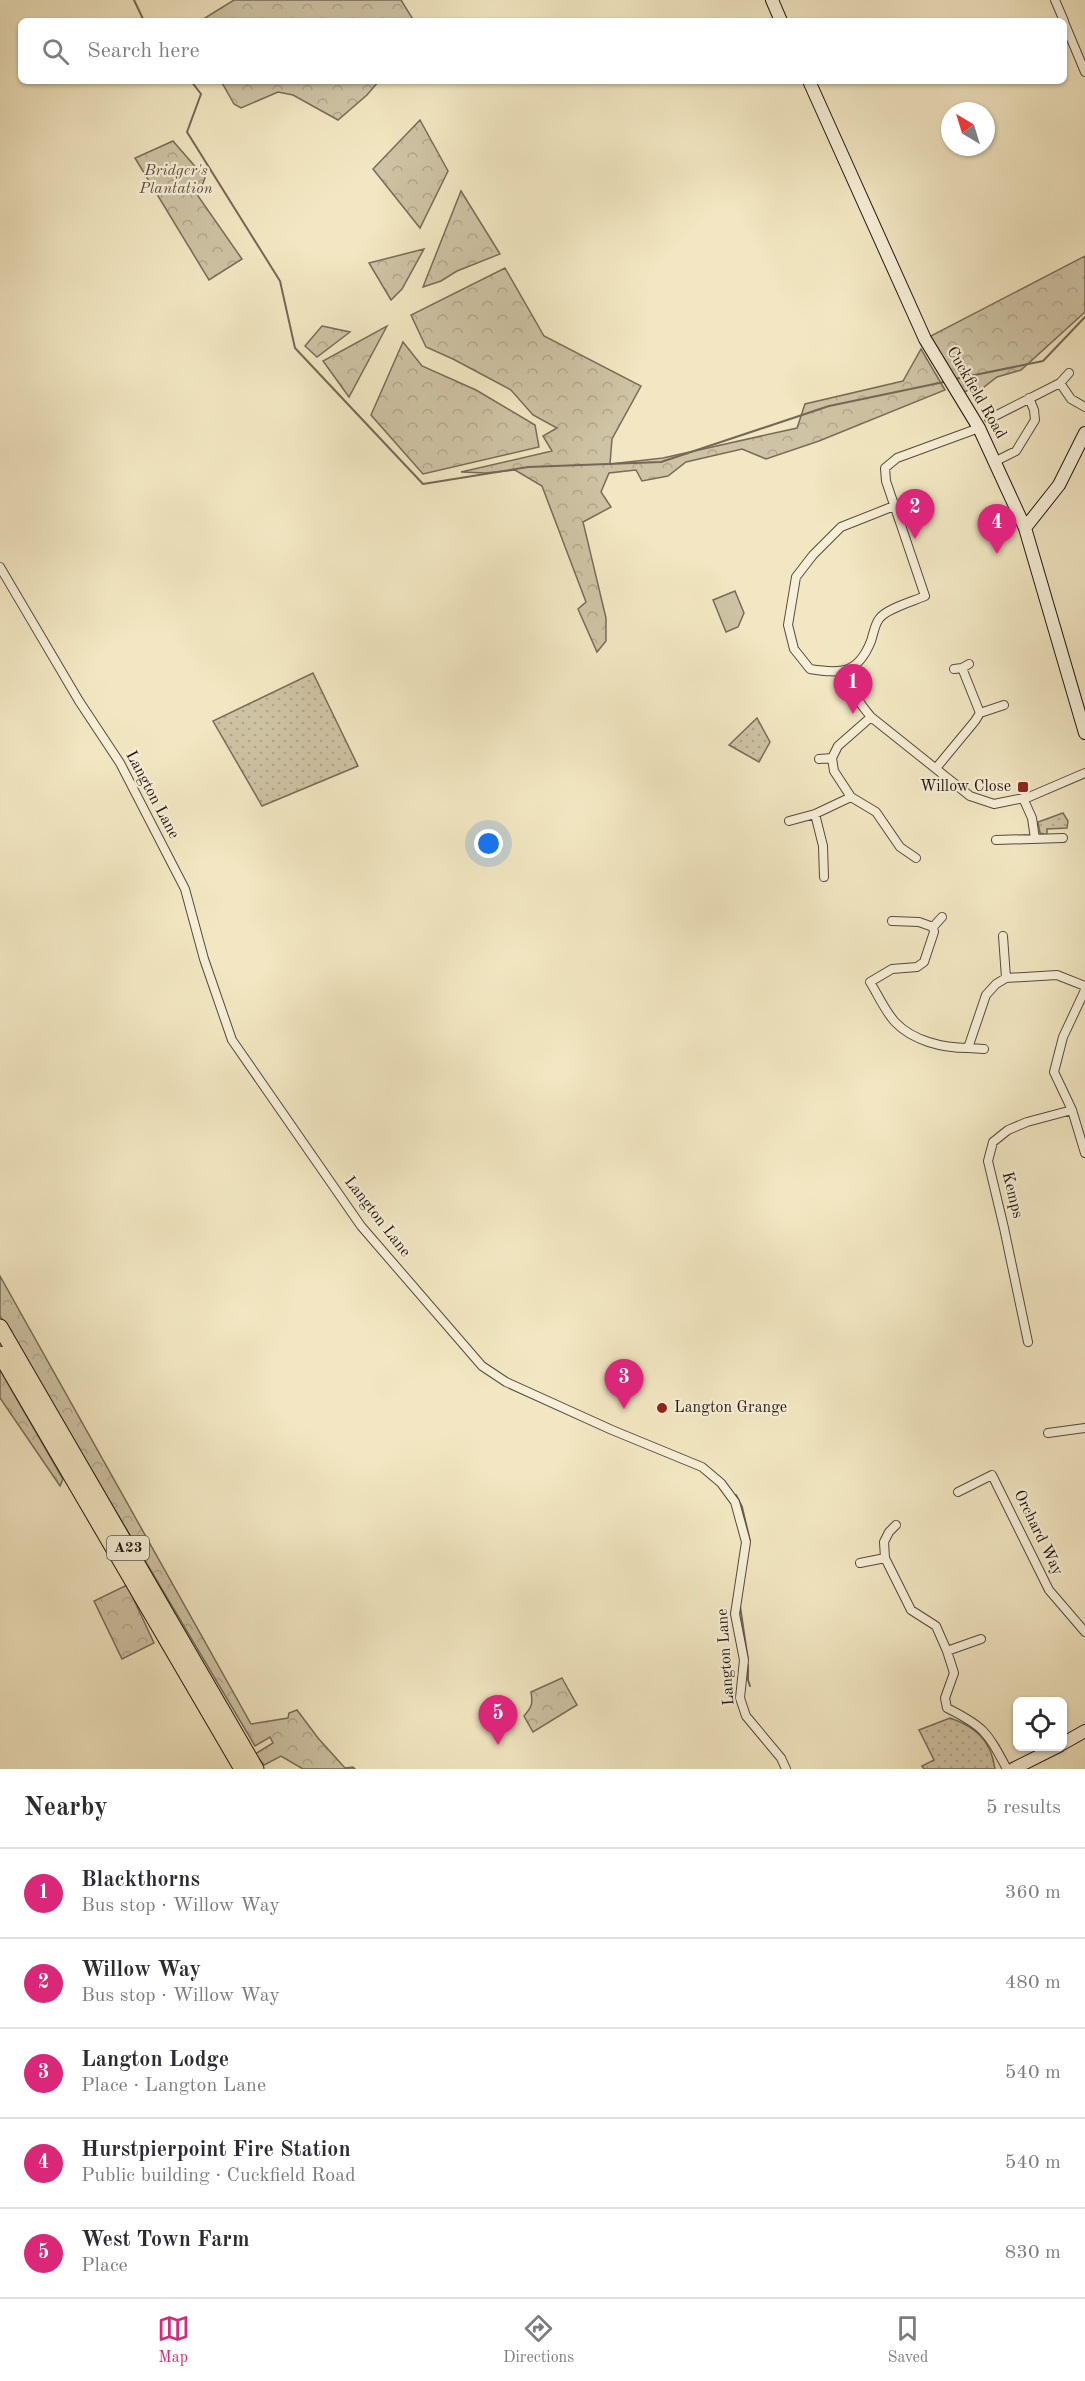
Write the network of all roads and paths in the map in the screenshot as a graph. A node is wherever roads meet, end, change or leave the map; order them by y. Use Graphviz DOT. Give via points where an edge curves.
graph roads {
  1 [pos="772,0"];
  2 [pos="1055,0"];
  3 [pos="780,18"];
  4 [pos="1063,18"];
  5 [pos="1067,28"];
  6 [pos="1085,72"];
  7 [pos="810,84"];
  8 [pos="1069,373"];
  9 [pos="1060,383"];
  10 [pos="1029,398"];
  11 [pos="1085,407"];
  12 [pos="984,423"];
  13 [pos="1085,433"];
  14 [pos="996,461"];
  15 [pos="894,506"];
  16 [pos="1025,528"];
  17 [pos="0,567"];
  18 [pos="962,667"];
  19 [pos="848,671"];
  20 [pos="1004,705"];
  21 [pos="980,713"];
  22 [pos="871,717"];
  23 [pos="1085,733"];
  24 [pos="832,758"];
  25 [pos="819,759"];
  26 [pos="937,767"];
  27 [pos="1085,773"];
  28 [pos="851,797"];
  29 [pos="1023,798"];
  30 [pos="815,814"];
  31 [pos="789,821"];
  32 [pos="1063,838"];
  33 [pos="1035,839"];
  34 [pos="996,840"];
  35 [pos="916,858"];
  36 [pos="824,877"];
  37 [pos="942,917"];
  38 [pos="894,924"];
  39 [pos="933,927"];
  40 [pos="1003,936"];
  41 [pos="1006,978"];
  42 [pos="1085,988"];
  43 [pos="968,1048"];
  44 [pos="984,1049"];
  45 [pos="1072,1110"];
  46 [pos="1085,1149"];
  47 [pos="0,1327"];
  48 [pos="1028,1341"];
  49 [pos="0,1354"];
  50 [pos="1085,1428"];
  51 [pos="1048,1433"];
  52 [pos="958,1492"];
  53 [pos="896,1525"];
  54 [pos="885,1558"];
  55 [pos="860,1563"];
  56 [pos="1085,1632"];
  57 [pos="981,1639"];
  58 [pos="946,1651"];
  59 [pos="1085,1731"];
  60 [pos="1067,1742"];
  61 [pos="1049,1751"];
  62 [pos="242,1769"];
  63 [pos="256,1769"];
  64 [pos="786,1769"];
  65 [pos="1007,1769"];
  66 [pos="1013,1769"];
  1 -- 3 [label="street"];
  2 -- 4 [label="street"];
  5 -- 6 [label="street"];
  7 -- 12 [label="street, Cuckfield Road" via="917,323 950,380"];
  8 -- 9 [label="street"];
  9 -- 10 [label="street"];
  9 -- 11 [label="street" via="1071,399"];
  10 -- 12 [label="street"];
  10 -- 14 [label="street" via="1035,420 1016,451"];
  12 -- 14 [label="street, Cuckfield Road"];
  12 -- 15 [label="street" via="897,458 885,468"];
  13 -- 16 [label="street" via="1059,485"];
  14 -- 16 [label="street, Cuckfield Road"];
  15 -- 19 [label="street" via="925,596 879,618 867,651"];
  15 -- 19 [label="street" via="841,527 796,577 788,625 794,649 810,669"];
  16 -- 23 [label="street, Cuckfield Road"];
  17 -- 64 [label="street, Langton Lane" via="73,692 120,763 185,888 232,1040 362,1226 482,1366 506,1382 702,1467 735,1502 746,1542 735,1614 744,1660 740,1698 746,1716"];
  18 -- 21 [label="street"];
  19 -- 22 [label="street" via="858,702"];
  20 -- 21 [label="street"];
  21 -- 26 [label="street"];
  22 -- 24 [label="street" via="838,746"];
  22 -- 26 [label="street"];
  24 -- 25 [label="street"];
  24 -- 28 [label="street" via="834,771"];
  26 -- 29 [label="street" via="970,796 994,804"];
  27 -- 29 [label="street"];
  28 -- 30 [label="street"];
  28 -- 35 [label="street" via="876,812 900,847"];
  29 -- 33 [label="street" via="1032,818"];
  30 -- 31 [label="street"];
  30 -- 36 [label="street" via="824,846"];
  32 -- 33 [label="street"];
  33 -- 34 [label="street"];
  37 -- 39 [label="street"];
  38 -- 39 [label="street" via="924,922"];
  39 -- 43 [label="street" via="924,962 868,979 891,1018 902,1028 937,1045"];
  40 -- 41 [label="street"];
  41 -- 42 [label="street" via="1057,975"];
  41 -- 43 [label="street" via="986,995"];
  42 -- 45 [label="street" via="1063,1037 1054,1072"];
  43 -- 44 [label="street"];
  45 -- 46 [label="street"];
  45 -- 48 [label="street, Kemps" via="1008,1130 993,1142 987,1161"];
  47 -- 63 [label="highway, A23"];
  49 -- 62 [label="highway, A23"];
  50 -- 51 [label="street"];
  52 -- 56 [label="street, Orchard Way" via="992,1474 1049,1590"];
  53 -- 54 [label="street" via="884,1542"];
  54 -- 55 [label="street"];
  54 -- 58 [label="street" via="911,1610 936,1626"];
  57 -- 58 [label="street"];
  58 -- 65 [label="street" via="954,1673 945,1698 947,1708 984,1731"];
  59 -- 60 [label="street"];
  61 -- 66 [label="street"];
}
